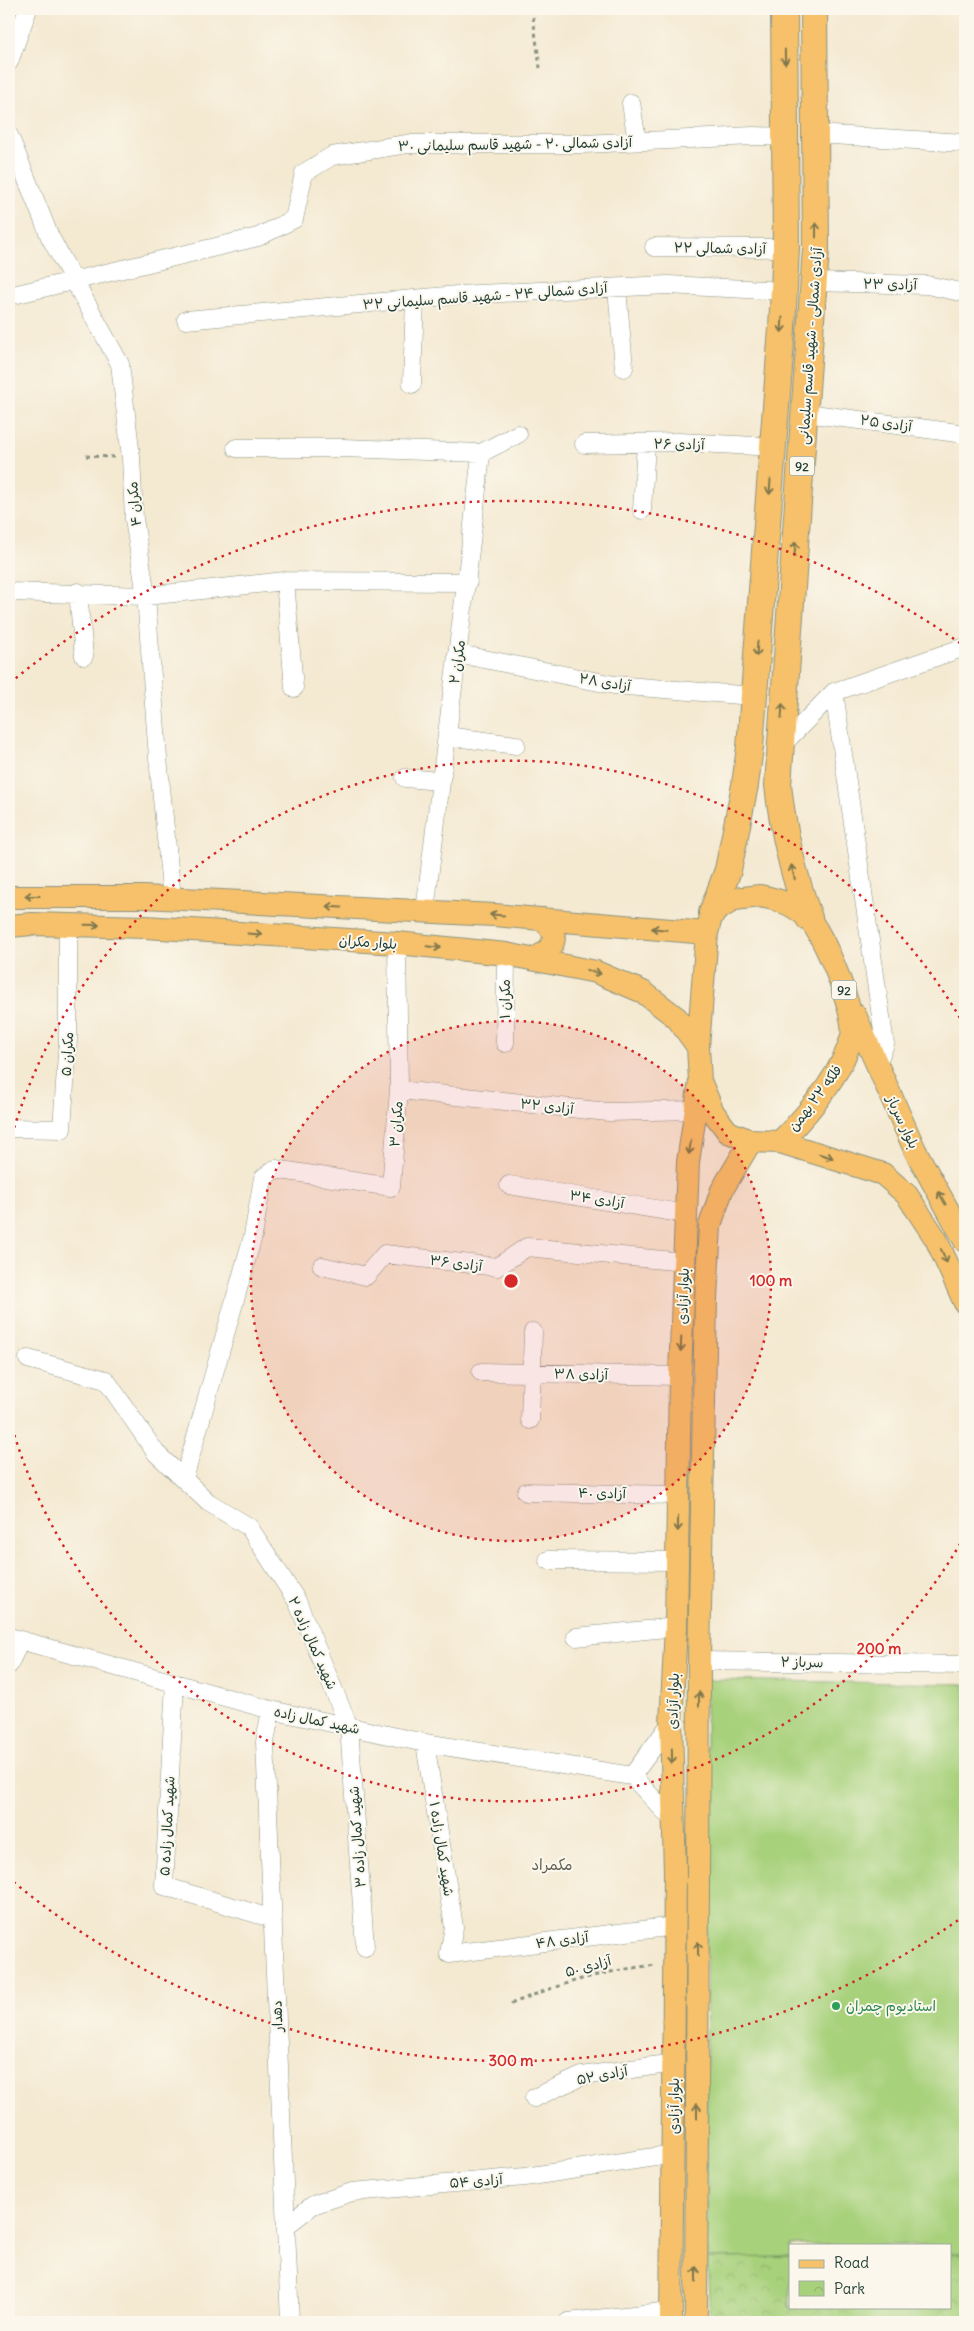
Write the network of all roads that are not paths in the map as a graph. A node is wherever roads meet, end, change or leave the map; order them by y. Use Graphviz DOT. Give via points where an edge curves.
graph roads {
  1 [pos="28,9"];
  2 [pos="784,9"];
  3 [pos="814,9"];
  4 [pos="13,32"];
  5 [pos="9,62"];
  6 [pos="631,103"];
  7 [pos="816,134"];
  8 [pos="9,135"];
  9 [pos="786,137"];
  10 [pos="637,141"];
  11 [pos="965,143"];
  12 [pos="654,247"];
  13 [pos="786,248"];
  14 [pos="75,281"];
  15 [pos="814,282"];
  16 [pos="618,288"];
  17 [pos="784,291"];
  18 [pos="965,293"];
  19 [pos="9,296"];
  20 [pos="416,299"];
  21 [pos="186,320"];
  22 [pos="624,368"];
  23 [pos="412,384"];
  24 [pos="806,413"];
  25 [pos="518,434"];
  26 [pos="965,434"];
  27 [pos="646,443"];
  28 [pos="584,444"];
  29 [pos="773,447"];
  30 [pos="236,448"];
  31 [pos="481,453"];
  32 [pos="642,510"];
  33 [pos="285,581"];
  34 [pos="468,582"];
  35 [pos="9,592"];
  36 [pos="78,592"];
  37 [pos="146,596"];
  38 [pos="965,647"];
  39 [pos="459,654"];
  40 [pos="84,656"];
  41 [pos="294,688"];
  42 [pos="834,692"];
  43 [pos="754,696"];
  44 [pos="447,736"];
  45 [pos="516,745"];
  46 [pos="780,748"];
  47 [pos="405,778"];
  48 [pos="440,781"];
  49 [pos="9,897"];
  50 [pos="172,898"];
  51 [pos="425,911"];
  52 [pos="809,918"];
  53 [pos="543,919"];
  54 [pos="709,923"];
  55 [pos="68,925"];
  56 [pos="9,926"];
  57 [pos="397,944"];
  58 [pos="506,954"];
  59 [pos="534,960"];
  60 [pos="848,999"];
  61 [pos="505,1043"];
  62 [pos="698,1048"];
  63 [pos="877,1064"];
  64 [pos="700,1081"];
  65 [pos="398,1090"];
  66 [pos="696,1110"];
  67 [pos="9,1128"];
  68 [pos="751,1142"];
  69 [pos="780,1142"];
  70 [pos="508,1185"];
  71 [pos="686,1214"];
  72 [pos="964,1232"];
  73 [pos="684,1262"];
  74 [pos="322,1266"];
  75 [pos="965,1303"];
  76 [pos="533,1332"];
  77 [pos="28,1360"];
  78 [pos="481,1372"];
  79 [pos="533,1373"];
  80 [pos="680,1376"];
  81 [pos="530,1420"];
  82 [pos="184,1479"];
  83 [pos="526,1492"];
  84 [pos="678,1495"];
  85 [pos="548,1560"];
  86 [pos="677,1561"];
  87 [pos="676,1627"];
  88 [pos="576,1637"];
  89 [pos="15,1638"];
  90 [pos="699,1661"];
  91 [pos="9,1665"];
  92 [pos="965,1665"];
  93 [pos="175,1683"];
  94 [pos="270,1710"];
  95 [pos="671,1723"];
  96 [pos="349,1726"];
  97 [pos="425,1743"];
  98 [pos="632,1776"];
  99 [pos="673,1820"];
  100 [pos="273,1919"];
  101 [pos="675,1926"];
  102 [pos="365,1947"];
  103 [pos="449,1954"];
  104 [pos="674,2063"];
  105 [pos="534,2098"];
  106 [pos="674,2154"];
  107 [pos="286,2226"];
  108 [pos="671,2316"];
  109 [pos="292,2322"];
  110 [pos="568,2322"];
  111 [pos="696,2322"];
  1 -- 4 [label="street"];
  2 -- 9 [label="highway, آزادی شمالی - شهید قاسم سلیمانی / 92, one-way"];
  3 -- 7 [label="highway, آزادی شمالی - شهید قاسم سلیمانی / 92"];
  4 -- 5 [label="street"];
  6 -- 10 [label="street"];
  7 -- 11 [label="street"];
  15 -- 7 [label="highway, آزادی شمالی - شهید قاسم سلیمانی / 92, one-way"];
  8 -- 14 [label="street, مکران ۴" via="50,237"];
  9 -- 10 [label="street, آزادی شمالی ۲۰ - شهید قاسم سلیمانی ۳۰"];
  9 -- 13 [label="highway, آزادی شمالی - شهید قاسم سلیمانی / 92"];
  10 -- 14 [label="street, آزادی شمالی ۲۰ - شهید قاسم سلیمانی ۳۰" via="407,144 332,156 304,173 294,219 258,237"];
  12 -- 13 [label="street, آزادی شمالی ۲۲"];
  13 -- 17 [label="highway, آزادی شمالی - شهید قاسم سلیمانی / 92"];
  14 -- 19 [label="street"];
  14 -- 37 [label="street, مکران ۴" via="120,364 131,457 134,519"];
  15 -- 18 [label="street, آزادی ۲۳" via="927,285"];
  15 -- 24 [label="highway, آزادی شمالی - شهید قاسم سلیمانی / 92"];
  16 -- 17 [label="street, آزادی شمالی ۲۴ - شهید قاسم سلیمانی ۳۲" via="668,286"];
  16 -- 20 [label="street, آزادی شمالی ۲۴ - شهید قاسم سلیمانی ۳۲"];
  16 -- 22 [label="street"];
  17 -- 29 [label="highway, آزادی شمالی - شهید قاسم سلیمانی / 92, one-way"];
  20 -- 21 [label="street, آزادی شمالی ۲۴ - شهید قاسم سلیمانی ۳۲"];
  20 -- 23 [label="street"];
  24 -- 26 [label="street, آزادی ۲۵"];
  46 -- 24 [label="highway, آزادی شمالی - شهید قاسم سلیمانی / 92, one-way"];
  25 -- 31 [label="street"];
  27 -- 28 [label="street, آزادی ۲۶"];
  27 -- 29 [label="street, آزادی ۲۶"];
  27 -- 32 [label="street"];
  29 -- 43 [label="highway, آزادی شمالی - شهید قاسم سلیمانی / 92, one-way"];
  30 -- 31 [label="street"];
  31 -- 34 [label="street, مکران ۲"];
  33 -- 34 [label="street"];
  33 -- 37 [label="street"];
  33 -- 41 [label="street"];
  34 -- 39 [label="street, مکران ۲"];
  35 -- 36 [label="street"];
  36 -- 37 [label="street"];
  36 -- 40 [label="street"];
  37 -- 50 [label="street, مکران ۴"];
  38 -- 42 [label="street"];
  39 -- 43 [label="street, آزادی ۲۸" via="614,685"];
  39 -- 44 [label="street, مکران ۲"];
  42 -- 46 [label="street"];
  42 -- 63 [label="street" via="885,1044"];
  43 -- 54 [label="highway, آزادی شمالی - شهید قاسم سلیمانی / 92" via="745,785 736,832 728,870"];
  44 -- 45 [label="street"];
  44 -- 48 [label="street, مکران ۲"];
  52 -- 46 [label="highway, آزادی شمالی - شهید قاسم سلیمانی / 92, one-way" via="794,879 783,830 778,785"];
  47 -- 48 [label="street"];
  48 -- 51 [label="street, مکران ۲"];
  50 -- 49 [label="main road, one-way"];
  51 -- 50 [label="main road, one-way"];
  53 -- 51 [label="main road, one-way"];
  52 -- 54 [label="main road, فلکه ۲۲ بهمن / 92" via="785,901 760,896 736,899"];
  52 -- 60 [label="main road, فلکه ۲۲ بهمن / 92"];
  54 -- 53 [label="main road, one-way"];
  53 -- 59 [label="main road" via="552,928 553,944 550,950"];
  54 -- 62 [label="main road, فلکه ۲۲ بهمن / 92"];
  55 -- 56 [label="main road, بلوار مکران"];
  55 -- 57 [label="main road, بلوار مکران, one-way"];
  55 -- 67 [label="street, مکران ۵" via="68,1039 62,1130"];
  57 -- 58 [label="main road, بلوار مکران, one-way"];
  57 -- 65 [label="street, مکران ۳"];
  58 -- 59 [label="main road, بلوار مکران"];
  58 -- 61 [label="street, مکران ۱"];
  59 -- 62 [label="main road, بلوار مکران, one-way" via="596,972 643,992 677,1018"];
  60 -- 63 [label="main road, بلوار سرباز / 92"];
  60 -- 69 [label="main road, فلکه ۲۲ بهمن / 92" via="853,1033 845,1058"];
  62 -- 64 [label="main road, فلکه ۲۲ بهمن / 92"];
  72 -- 63 [label="main road, بلوار سرباز / 92, one-way" via="915,1150"];
  64 -- 66 [label="main road, بلوار آزادی"];
  64 -- 68 [label="main road, فلکه ۲۲ بهمن / 92" via="712,1112 728,1132"];
  65 -- 66 [label="street, آزادی ۳۲" via="608,1112"];
  65 -- 82 [label="street, مکران ۳" via="391,1188 275,1169 264,1178 253,1236"];
  66 -- 71 [label="main road, بلوار آزادی, one-way" via="688,1162"];
  68 -- 69 [label="main road, فلکه ۲۲ بهمن / 92"];
  68 -- 90 [label="main road, بلوار آزادی" via="722,1190 710,1225"];
  69 -- 75 [label="main road, 92, one-way" via="883,1174 907,1195 936,1239"];
  70 -- 71 [label="street, آزادی ۳۴"];
  71 -- 73 [label="main road, بلوار آزادی"];
  73 -- 74 [label="street, آزادی ۳۶" via="526,1247 497,1268 385,1254 366,1276"];
  73 -- 80 [label="main road, بلوار آزادی, one-way"];
  76 -- 79 [label="street"];
  77 -- 82 [label="street, شهید کمال زاده ۲" via="106,1380 156,1453"];
  78 -- 79 [label="street, آزادی ۳۸"];
  79 -- 80 [label="street, آزادی ۳۸"];
  79 -- 81 [label="street"];
  80 -- 84 [label="main road, بلوار آزادی"];
  82 -- 96 [label="street, شهید کمال زاده ۲" via="208,1502 249,1527 297,1601"];
  83 -- 84 [label="street, آزادی ۴۰"];
  84 -- 86 [label="main road, بلوار آزادی, one-way"];
  85 -- 86 [label="street"];
  86 -- 87 [label="main road, بلوار آزادی"];
  87 -- 88 [label="street"];
  87 -- 95 [label="main road, بلوار آزادی"];
  89 -- 91 [label="street"];
  89 -- 93 [label="street, شهید کمال زاده"];
  90 -- 92 [label="street, سرباز ۲"];
  111 -- 90 [label="main road, بلوار آزادی, one-way"];
  93 -- 94 [label="street, شهید کمال زاده"];
  93 -- 100 [label="street, شهید کمال زاده ۵" via="164,1886"];
  94 -- 96 [label="street, شهید کمال زاده"];
  94 -- 100 [label="street, دهدار" via="265,1742"];
  95 -- 98 [label="street"];
  95 -- 99 [label="main road, بلوار آزادی, one-way"];
  96 -- 97 [label="street, شهید کمال زاده"];
  96 -- 102 [label="street, شهید کمال زاده ۳"];
  97 -- 98 [label="street, شهید کمال زاده"];
  97 -- 103 [label="street, شهید کمال زاده ۱" via="454,1927"];
  98 -- 99 [label="street"];
  99 -- 101 [label="main road, بلوار آزادی"];
  100 -- 107 [label="street, دهدار"];
  101 -- 103 [label="street, آزادی ۴۸"];
  101 -- 104 [label="main road, بلوار آزادی"];
  104 -- 105 [label="street, آزادی ۵۲" via="582,2076"];
  104 -- 106 [label="main road, بلوار آزادی"];
  106 -- 107 [label="street, آزادی ۵۴" via="525,2177 352,2192 313,2205"];
  106 -- 108 [label="main road, بلوار آزادی"];
  107 -- 109 [label="street, دهدار"];
  108 -- 110 [label="street"];
}
